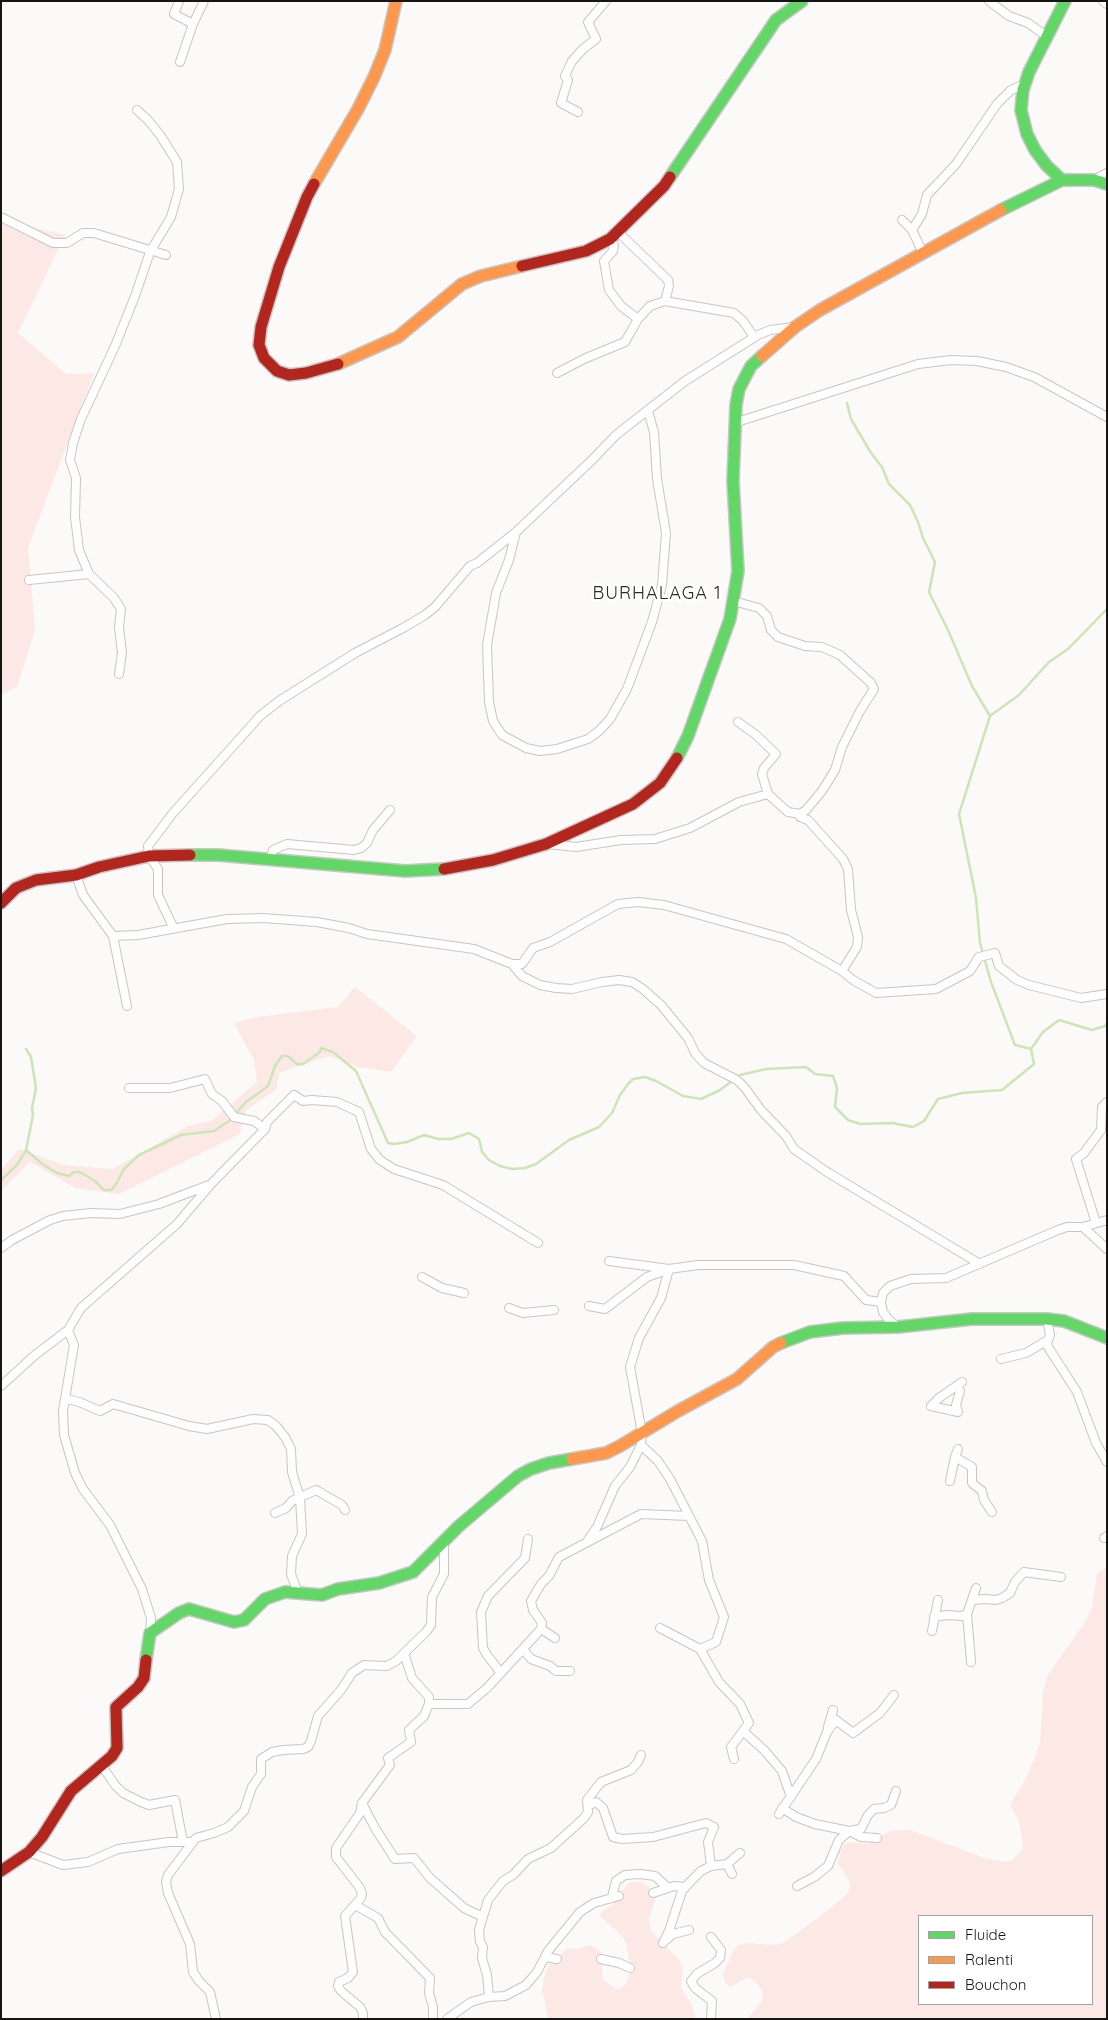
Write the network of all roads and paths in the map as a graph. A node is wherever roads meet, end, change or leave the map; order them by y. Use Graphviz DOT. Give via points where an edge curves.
graph roads {
  1 [pos="179,1"];
  2 [pos="204,1"];
  3 [pos="396,1"];
  4 [pos="606,1"];
  5 [pos="802,1"];
  6 [pos="989,1"];
  7 [pos="1065,1"];
  8 [pos="1103,1"];
  9 [pos="1107,4"];
  10 [pos="193,24"];
  11 [pos="1046,36"];
  12 [pos="180,62"];
  13 [pos="1025,84"];
  14 [pos="136,110"];
  15 [pos="578,112"];
  16 [pos="1107,173"];
  17 [pos="1062,180"];
  18 [pos="1094,180"];
  19 [pos="1107,184"];
  20 [pos="1,217"];
  21 [pos="902,220"];
  22 [pos="912,230"];
  23 [pos="614,236"];
  24 [pos="150,252"];
  25 [pos="923,253"];
  26 [pos="166,255"];
  27 [pos="665,301"];
  28 [pos="638,320"];
  29 [pos="794,328"];
  30 [pos="754,337"];
  31 [pos="557,373"];
  32 [pos="648,411"];
  33 [pos="1107,417"];
  34 [pos="734,423"];
  35 [pos="516,532"];
  36 [pos="89,574"];
  37 [pos="29,580"];
  38 [pos="733,601"];
  39 [pos="119,674"];
  40 [pos="738,722"];
  41 [pos="768,794"];
  42 [pos="390,810"];
  43 [pos="800,814"];
  44 [pos="546,844"];
  45 [pos="149,856"];
  46 [pos="270,859"];
  47 [pos="76,874"];
  48 [pos="1,903"];
  49 [pos="174,929"];
  50 [pos="113,936"];
  51 [pos="512,964"];
  52 [pos="842,971"];
  53 [pos="1107,994"];
  54 [pos="127,1006"];
  55 [pos="129,1088"];
  56 [pos="1107,1102"];
  57 [pos="265,1129"];
  58 [pos="211,1184"];
  59 [pos="1107,1220"];
  60 [pos="1096,1222"];
  61 [pos="1083,1227"];
  62 [pos="538,1243"];
  63 [pos="1,1248"];
  64 [pos="1107,1249"];
  65 [pos="609,1262"];
  66 [pos="980,1264"];
  67 [pos="669,1269"];
  68 [pos="422,1277"];
  69 [pos="464,1293"];
  70 [pos="880,1302"];
  71 [pos="589,1306"];
  72 [pos="509,1308"];
  73 [pos="554,1310"];
  74 [pos="1047,1319"];
  75 [pos="898,1327"];
  76 [pos="68,1330"];
  77 [pos="1107,1338"];
  78 [pos="1048,1340"];
  79 [pos="1001,1359"];
  80 [pos="1,1386"];
  81 [pos="67,1399"];
  82 [pos="642,1439"];
  83 [pos="958,1448"];
  84 [pos="955,1457"];
  85 [pos="1107,1462"];
  86 [pos="950,1481"];
  87 [pos="300,1498"];
  88 [pos="345,1510"];
  89 [pos="992,1512"];
  90 [pos="275,1513"];
  91 [pos="689,1516"];
  92 [pos="528,1540"];
  93 [pos="444,1542"];
  94 [pos="586,1543"];
  95 [pos="1061,1576"];
  96 [pos="976,1588"];
  97 [pos="298,1593"];
  98 [pos="938,1600"];
  99 [pos="972,1600"];
  100 [pos="967,1614"];
  101 [pos="934,1617"];
  102 [pos="660,1628"];
  103 [pos="541,1629"];
  104 [pos="932,1631"];
  105 [pos="150,1633"];
  106 [pos="555,1638"];
  107 [pos="523,1649"];
  108 [pos="700,1649"];
  109 [pos="404,1653"];
  110 [pos="971,1662"];
  111 [pos="570,1670"];
  112 [pos="501,1673"];
  113 [pos="894,1694"];
  114 [pos="429,1704"];
  115 [pos="833,1710"];
  116 [pos="743,1731"];
  117 [pos="827,1732"];
  118 [pos="641,1755"];
  119 [pos="734,1759"];
  120 [pos="102,1766"];
  121 [pos="896,1790"];
  122 [pos="791,1797"];
  123 [pos="362,1803"];
  124 [pos="588,1806"];
  125 [pos="702,1816"];
  126 [pos="706,1823"];
  127 [pos="849,1831"];
  128 [pos="877,1838"];
  129 [pos="188,1842"];
  130 [pos="29,1852"];
  131 [pos="740,1853"];
  132 [pos="727,1864"];
  133 [pos="711,1866"];
  134 [pos="1,1871"];
  135 [pos="732,1874"];
  136 [pos="797,1886"];
  137 [pos="685,1887"];
  138 [pos="668,1888"];
  139 [pos="653,1893"];
  140 [pos="355,1905"];
  141 [pos="483,1917"];
  142 [pos="689,1930"];
  143 [pos="711,1937"];
  144 [pos="545,1957"];
  145 [pos="557,1958"];
  146 [pos="601,1959"];
  147 [pos="630,1968"];
  148 [pos="489,1997"];
  149 [pos="216,2019"];
  150 [pos="362,2019"];
  151 [pos="433,2019"];
  152 [pos="447,2019"];
  153 [pos="711,2019"];
  1 -- 10 [label="street" via="174,14"];
  2 -- 10 [label="street"];
  3 -- 23 [label="street" via="385,50 374,77 307,197 279,267 261,327 259,345 264,358 276,371 290,375 306,373 347,361 398,337 462,284 481,276 586,251"];
  4 -- 15 [label="street" via="588,22 596,39 572,61 565,76 568,80 561,103"];
  5 -- 23 [label="street" via="776,20 664,186"];
  6 -- 11 [label="street"];
  7 -- 11 [label="street"];
  8 -- 9 [label="street"];
  10 -- 12 [label="street"];
  11 -- 13 [label="street"];
  13 -- 17 [label="street" via="1021,110 1027,134 1047,166"];
  13 -- 22 [label="street" via="1011,90 997,104 956,164 927,195 922,214"];
  14 -- 24 [label="street" via="160,135 177,162 179,189 171,217"];
  16 -- 18 [label="street"];
  17 -- 18 [label="street"];
  17 -- 25 [label="street"];
  18 -- 19 [label="street"];
  20 -- 24 [label="street" via="53,243 67,243 83,233 94,233"];
  21 -- 22 [label="street"];
  22 -- 25 [label="street"];
  23 -- 27 [label="street" via="668,280"];
  23 -- 28 [label="street" via="614,251 604,261 610,290 621,306"];
  24 -- 26 [label="street"];
  24 -- 36 [label="street" via="116,346 72,443 70,460 76,478 76,534"];
  25 -- 29 [label="street" via="847,294"];
  27 -- 28 [label="street" via="650,306"];
  27 -- 30 [label="street" via="734,313"];
  28 -- 31 [label="street" via="624,342"];
  29 -- 30 [label="street" via="770,330"];
  29 -- 34 [label="street" via="751,366 736,405"];
  30 -- 32 [label="street" via="685,381"];
  32 -- 35 [label="street" via="616,435"];
  32 -- 35 [label="street" via="654,432 657,479 666,533 662,586 652,622 619,704 599,731 588,739 557,749 540,751 526,748 502,735 493,721 489,702 491,619"];
  33 -- 34 [label="street" via="1034,378 1006,367 977,360 951,360 918,364"];
  34 -- 38 [label="street" via="732,481 738,571"];
  35 -- 45 [label="street" via="470,566 425,615 355,653 268,708 173,813 148,846"];
  36 -- 37 [label="street"];
  36 -- 39 [label="street" via="121,609"];
  38 -- 43 [label="street" via="759,608 778,637 805,646 822,647 840,655 874,688 848,735 835,770 822,791"];
  38 -- 44 [label="street" via="730,619 688,736 660,783 633,804"];
  40 -- 41 [label="street" via="776,754 762,774"];
  41 -- 43 [label="street" via="788,812"];
  41 -- 44 [label="street" via="739,802 690,828 655,840 621,840 576,847"];
  42 -- 46 [label="street" via="361,848 287,844 273,850"];
  43 -- 52 [label="street" via="800,818 808,820 843,859 848,869 858,947"];
  44 -- 46 [label="street" via="493,860 436,870 356,868"];
  45 -- 46 [label="street" via="218,855"];
  45 -- 47 [label="street"];
  45 -- 49 [label="street" via="158,869 158,895"];
  47 -- 48 [label="street" via="36,880 16,888"];
  47 -- 50 [label="street" via="83,895"];
  49 -- 50 [label="street"];
  49 -- 51 [label="street" via="227,919 317,922 367,934 474,949"];
  50 -- 54 [label="street"];
  51 -- 52 [label="street" via="522,964 533,948 618,904 638,902 664,905 786,939"];
  51 -- 66 [label="street" via="522,976 540,985 572,989 619,980 632,982 643,989 683,1031 704,1063 737,1080 794,1149"];
  52 -- 53 [label="street" via="876,994 936,989 970,971 978,957 994,952 999,966 1029,985 1081,998"];
  55 -- 57 [label="street" via="170,1088 205,1080 212,1094 234,1117 254,1121"];
  56 -- 60 [label="street" via="1102,1107 1101,1130 1076,1159"];
  57 -- 58 [label="street"];
  57 -- 62 [label="street" via="267,1122 294,1095 303,1101 337,1102 359,1112 371,1149 394,1170 443,1185"];
  58 -- 63 [label="street" via="159,1204 120,1214 63,1216"];
  58 -- 76 [label="street" via="177,1224 81,1308"];
  59 -- 60 [label="street"];
  60 -- 61 [label="street"];
  61 -- 64 [label="street"];
  61 -- 66 [label="street" via="1058,1230"];
  65 -- 67 [label="street"];
  66 -- 70 [label="street" via="946,1278 911,1280 890,1286"];
  67 -- 70 [label="street" via="698,1265 794,1265 844,1276 866,1300"];
  67 -- 71 [label="street" via="647,1277 605,1309"];
  67 -- 82 [label="street" via="661,1298 639,1338 630,1367"];
  68 -- 69 [label="street" via="442,1288"];
  70 -- 75 [label="street" via="883,1312"];
  72 -- 73 [label="street" via="522,1313"];
  74 -- 75 [label="street" via="972,1319"];
  74 -- 77 [label="street" via="1080,1326"];
  74 -- 78 [label="street"];
  75 -- 82 [label="street" via="843,1328 790,1338 773,1347 737,1379 678,1411"];
  76 -- 80 [label="street"];
  76 -- 81 [label="street" via="74,1345"];
  78 -- 79 [label="street" via="1026,1353"];
  78 -- 85 [label="street" via="1048,1347 1077,1392 1096,1444"];
  81 -- 87 [label="street" via="100,1411 113,1404 170,1422 207,1428 253,1419 268,1420 281,1432 291,1449 292,1472"];
  81 -- 105 [label="street" via="63,1411 64,1435 75,1473 110,1525 142,1589 150,1618"];
  82 -- 91 [label="street" via="670,1479"];
  82 -- 93 [label="street" via="606,1453 531,1469 518,1476"];
  82 -- 94 [label="street" via="630,1467 615,1486 597,1528"];
  83 -- 84 [label="street"];
  84 -- 86 [label="street"];
  84 -- 89 [label="street" via="972,1467 972,1483 982,1491"];
  87 -- 88 [label="street" via="316,1490"];
  87 -- 90 [label="street"];
  87 -- 97 [label="street" via="302,1534 292,1556 291,1574"];
  91 -- 94 [label="street" via="645,1513"];
  91 -- 108 [label="street" via="702,1541 709,1580 724,1616 716,1642"];
  92 -- 112 [label="street" via="525,1558 488,1596 481,1612 483,1648"];
  93 -- 97 [label="street" via="420,1567 401,1577 322,1595"];
  93 -- 109 [label="street" via="444,1574 432,1597 431,1625"];
  94 -- 103 [label="street" via="559,1557 534,1596 531,1604 542,1623"];
  95 -- 99 [label="street" via="1024,1572 1010,1593 1002,1598"];
  96 -- 99 [label="street"];
  97 -- 105 [label="street" via="285,1592 265,1599 244,1620 234,1622 189,1609 163,1622"];
  98 -- 101 [label="street"];
  99 -- 100 [label="street"];
  100 -- 101 [label="street"];
  100 -- 110 [label="street"];
  101 -- 104 [label="street"];
  102 -- 108 [label="street"];
  103 -- 106 [label="street"];
  103 -- 107 [label="street"];
  105 -- 120 [label="street" via="144,1678 116,1707 117,1748"];
  107 -- 111 [label="street" via="531,1659 556,1671"];
  107 -- 112 [label="street"];
  108 -- 116 [label="street" via="719,1682 740,1704 749,1723"];
  109 -- 114 [label="street" via="412,1678 429,1697"];
  109 -- 129 [label="street" via="387,1666 364,1665 356,1669 318,1716 308,1747 272,1752 261,1758 262,1774 252,1787 244,1811 228,1827"];
  112 -- 114 [label="street" via="468,1704"];
  113 -- 117 [label="street" via="857,1735 836,1720"];
  114 -- 123 [label="street" via="424,1716 409,1730 411,1742 388,1758 390,1765"];
  115 -- 117 [label="street"];
  116 -- 119 [label="street" via="730,1747"];
  116 -- 122 [label="street" via="782,1771"];
  117 -- 122 [label="street" via="816,1759"];
  118 -- 124 [label="street" via="631,1770 601,1782 587,1800"];
  120 -- 129 [label="street" via="123,1793 141,1802 150,1805 175,1800"];
  120 -- 130 [label="street" via="71,1791"];
  121 -- 127 [label="street" via="891,1805 874,1809 861,1828"];
  122 -- 127 [label="street" via="780,1811 814,1824"];
  123 -- 140 [label="street" via="360,1813 336,1848 336,1857 360,1888 361,1898"];
  123 -- 141 [label="street" via="395,1859 414,1858 430,1878 464,1908"];
  124 -- 126 [label="street" via="596,1802 603,1808 613,1837 622,1839 653,1837"];
  124 -- 141 [label="street" via="584,1818 558,1842 528,1859 504,1881 488,1900"];
  125 -- 126 [label="street"];
  126 -- 133 [label="street" via="714,1827 708,1842"];
  127 -- 128 [label="street" via="861,1837"];
  127 -- 136 [label="street" via="839,1840 828,1866"];
  129 -- 130 [label="street" via="118,1850 88,1862 63,1866"];
  129 -- 149 [label="street" via="183,1857 166,1882 190,1944 193,1972 213,1998"];
  130 -- 134 [label="street"];
  131 -- 132 [label="street"];
  132 -- 133 [label="street"];
  132 -- 135 [label="street"];
  133 -- 137 [label="street"];
  137 -- 138 [label="street"];
  137 -- 142 [label="street" via="662,1943 674,1934"];
  138 -- 139 [label="street"];
  138 -- 144 [label="street" via="655,1876 625,1875 616,1881 616,1896 594,1903 580,1912"];
  140 -- 150 [label="street" via="345,1916 353,1972 338,1986 360,2007"];
  140 -- 151 [label="street" via="378,1918 385,1932 430,1978"];
  141 -- 148 [label="street" via="479,1930"];
  143 -- 153 [label="street" via="721,1950 720,1958 691,1981 712,2001"];
  144 -- 145 [label="street"];
  144 -- 148 [label="street" via="526,1985 505,1996"];
  146 -- 147 [label="street"];
  148 -- 152 [label="street" via="471,2002"];
}
